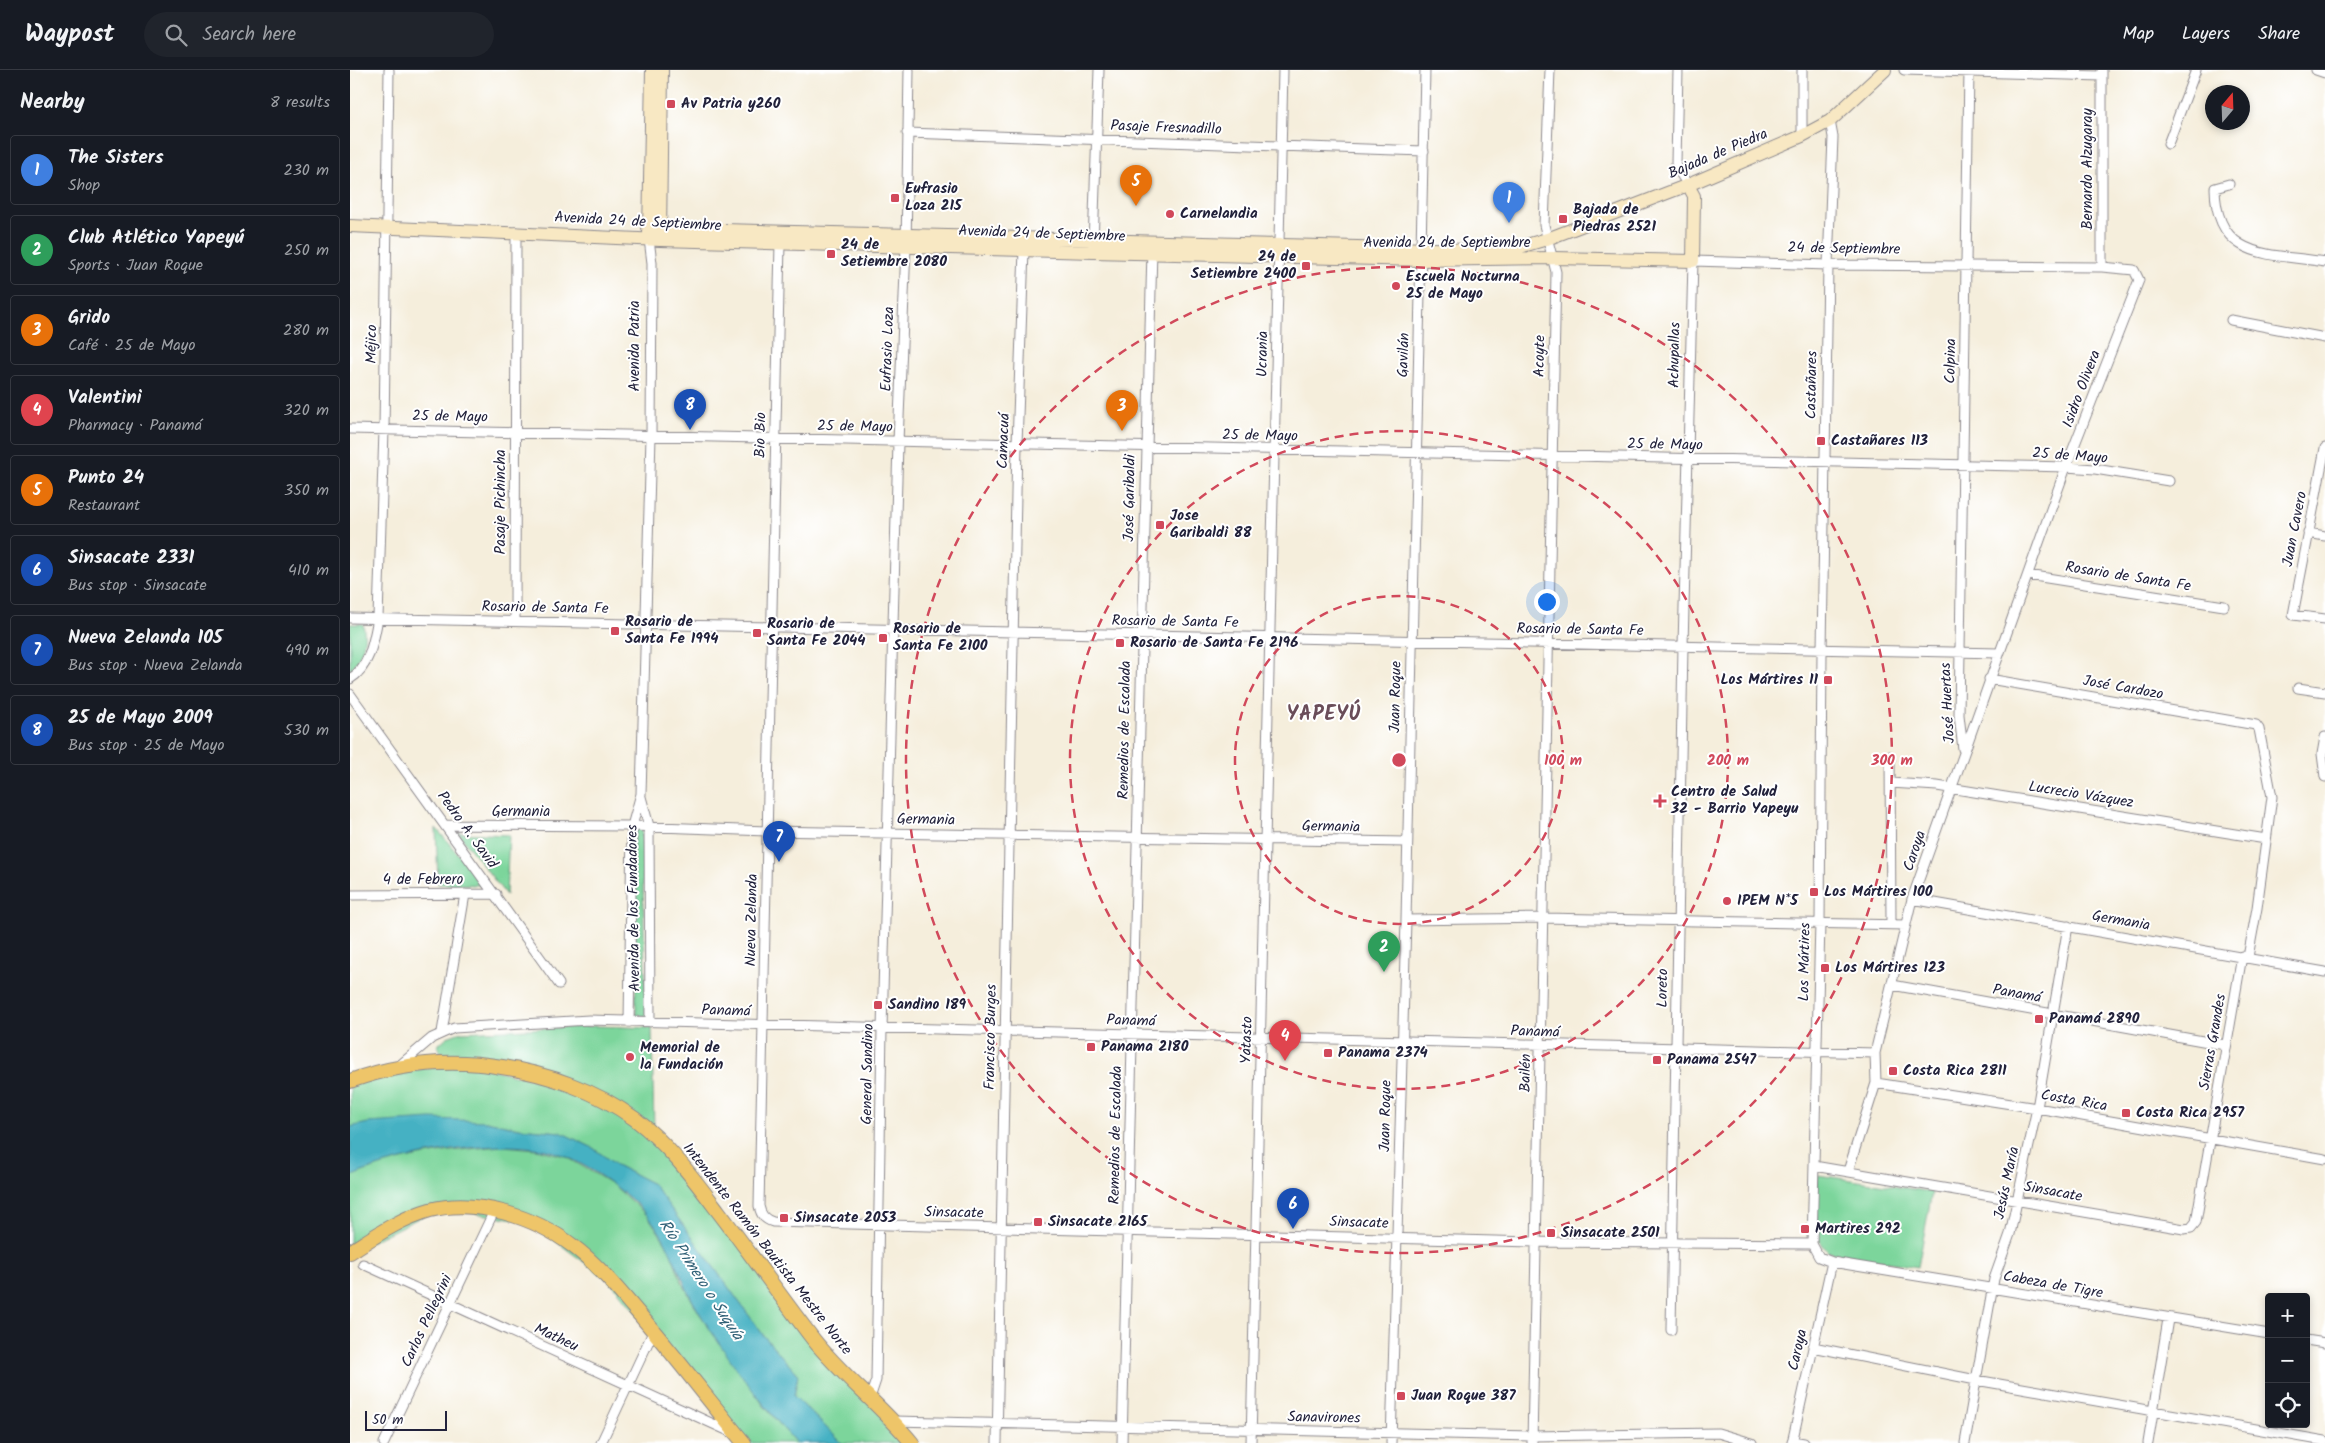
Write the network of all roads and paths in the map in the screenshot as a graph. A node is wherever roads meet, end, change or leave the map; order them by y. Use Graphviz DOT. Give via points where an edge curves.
graph roads {
  1 [pos="389,70"];
  2 [pos="652,70"];
  3 [pos="662,70"];
  4 [pos="908,70"];
  5 [pos="1099,70"];
  6 [pos="1283,70"];
  7 [pos="1425,70"];
  8 [pos="1550,70"];
  9 [pos="1678,70"];
  10 [pos="1802,70"];
  11 [pos="1885,70"];
  12 [pos="1904,70"];
  13 [pos="2196,70"];
  14 [pos="2316,70"];
  15 [pos="1969,71"];
  16 [pos="2102,73"];
  17 [pos="2325,73"];
  18 [pos="1830,121"];
  19 [pos="907,133"];
  20 [pos="1802,136"];
  21 [pos="1096,139"];
  22 [pos="2168,144"];
  23 [pos="1281,146"];
  24 [pos="1424,151"];
  25 [pos="2230,184"];
  26 [pos="1688,185"];
  27 [pos="350,226"];
  28 [pos="387,227"];
  29 [pos="516,232"];
  30 [pos="654,234"];
  31 [pos="906,234"];
  32 [pos="1547,239"];
  33 [pos="780,243"];
  34 [pos="1093,246"];
  35 [pos="906,247"];
  36 [pos="1152,247"];
  37 [pos="1024,250"];
  38 [pos="1279,250"];
  39 [pos="1422,254"];
  40 [pos="1554,258"];
  41 [pos="1693,261"];
  42 [pos="2325,262"];
  43 [pos="1828,265"];
  44 [pos="1966,267"];
  45 [pos="2102,267"];
  46 [pos="2134,270"];
  47 [pos="2232,320"];
  48 [pos="2325,338"];
  49 [pos="350,429"];
  50 [pos="384,430"];
  51 [pos="515,433"];
  52 [pos="651,436"];
  53 [pos="774,439"];
  54 [pos="898,442"];
  55 [pos="1018,444"];
  56 [pos="1145,447"];
  57 [pos="2325,448"];
  58 [pos="1275,451"];
  59 [pos="1415,453"];
  60 [pos="1551,456"];
  61 [pos="1689,459"];
  62 [pos="1824,463"];
  63 [pos="1963,466"];
  64 [pos="2066,467"];
  65 [pos="2168,481"];
  66 [pos="2308,533"];
  67 [pos="2325,536"];
  68 [pos="2028,575"];
  69 [pos="2224,606"];
  70 [pos="350,618"];
  71 [pos="378,618"];
  72 [pos="2325,619"];
  73 [pos="515,621"];
  74 [pos="645,623"];
  75 [pos="771,627"];
  76 [pos="893,630"];
  77 [pos="1014,632"];
  78 [pos="1141,635"];
  79 [pos="1270,638"];
  80 [pos="1411,641"];
  81 [pos="1548,644"];
  82 [pos="1683,646"];
  83 [pos="1822,650"];
  84 [pos="1959,653"];
  85 [pos="1999,653"];
  86 [pos="350,679"];
  87 [pos="1989,679"];
  88 [pos="2298,688"];
  89 [pos="2325,692"];
  90 [pos="350,694"];
  91 [pos="2253,724"];
  92 [pos="2325,737"];
  93 [pos="1964,751"];
  94 [pos="1890,756"];
  95 [pos="2325,776"];
  96 [pos="1891,783"];
  97 [pos="1951,788"];
  98 [pos="641,794"];
  99 [pos="446,825"];
  100 [pos="632,826"];
  101 [pos="649,826"];
  102 [pos="767,831"];
  103 [pos="888,833"];
  104 [pos="1009,835"];
  105 [pos="1136,838"];
  106 [pos="2266,839"];
  107 [pos="1266,840"];
  108 [pos="1406,842"];
  109 [pos="350,894"];
  110 [pos="465,894"];
  111 [pos="496,894"];
  112 [pos="1912,899"];
  113 [pos="1543,918"];
  114 [pos="1406,920"];
  115 [pos="1678,921"];
  116 [pos="1820,923"];
  117 [pos="1891,924"];
  118 [pos="1906,924"];
  119 [pos="2068,926"];
  120 [pos="2245,956"];
  121 [pos="2325,972"];
  122 [pos="559,984"];
  123 [pos="1892,985"];
  124 [pos="2053,1014"];
  125 [pos="629,1022"];
  126 [pos="650,1022"];
  127 [pos="763,1026"];
  128 [pos="882,1029"];
  129 [pos="442,1032"];
  130 [pos="1005,1032"];
  131 [pos="1132,1035"];
  132 [pos="1261,1039"];
  133 [pos="1402,1042"];
  134 [pos="2225,1045"];
  135 [pos="1540,1046"];
  136 [pos="1676,1049"];
  137 [pos="1817,1052"];
  138 [pos="1875,1054"];
  139 [pos="399,1066"];
  140 [pos="350,1081"];
  141 [pos="1876,1083"];
  142 [pos="2037,1108"];
  143 [pos="2211,1139"];
  144 [pos="2325,1159"];
  145 [pos="1814,1166"];
  146 [pos="1848,1171"];
  147 [pos="2017,1200"];
  148 [pos="494,1211"];
  149 [pos="760,1214"];
  150 [pos="2196,1222"];
  151 [pos="880,1225"];
  152 [pos="1000,1228"];
  153 [pos="1128,1232"];
  154 [pos="1256,1234"];
  155 [pos="1397,1238"];
  156 [pos="1536,1242"];
  157 [pos="1673,1242"];
  158 [pos="1812,1244"];
  159 [pos="350,1252"];
  160 [pos="1832,1262"];
  161 [pos="363,1264"];
  162 [pos="1992,1289"];
  163 [pos="450,1304"];
  164 [pos="2168,1319"];
  165 [pos="654,1330"];
  166 [pos="1671,1330"];
  167 [pos="2265,1333"];
  168 [pos="2310,1341"];
  169 [pos="2325,1343"];
  170 [pos="1813,1347"];
  171 [pos="1976,1380"];
  172 [pos="628,1386"];
  173 [pos="870,1398"];
  174 [pos="2153,1409"];
  175 [pos="894,1421"];
  176 [pos="997,1422"];
  177 [pos="1122,1426"];
  178 [pos="1251,1430"];
  179 [pos="1391,1433"];
  180 [pos="1532,1439"];
  181 [pos="741,1440"];
  182 [pos="2325,1441"];
  183 [pos="1792,1442"];
  184 [pos="384,1443"];
  185 [pos="601,1443"];
  186 [pos="912,1443"];
  187 [pos="997,1443"];
  188 [pos="1118,1443"];
  189 [pos="1122,1443"];
  190 [pos="1128,1443"];
  191 [pos="1251,1443"];
  192 [pos="1391,1443"];
  193 [pos="1752,1443"];
  194 [pos="1804,1443"];
  195 [pos="1965,1443"];
  196 [pos="2148,1443"];
  1 -- 28 [label="street, Méjico"];
  2 -- 30 [label="main road, Avenida Patria"];
  3 -- 30 [label="main road, Avenida Patria"];
  4 -- 19 [label="street, Eufrasio Loza"];
  5 -- 21 [label="street"];
  6 -- 23 [label="street, Ucrania"];
  7 -- 24 [label="street, Gavilán"];
  8 -- 32 [label="street, Acoyte" via="1544,225"];
  9 -- 26 [label="street, Achupallas" via="1676,162"];
  10 -- 20 [label="street"];
  11 -- 18 [label="main road, Bajada de Piedra"];
  12 -- 15 [label="street"];
  13 -- 22 [label="street"];
  14 -- 17 [label="street"];
  15 -- 16 [label="street"];
  15 -- 44 [label="street, Colpina"];
  16 -- 45 [label="street, Bernardo Alzugaray"];
  18 -- 20 [label="main road, Bajada de Piedra"];
  18 -- 43 [label="street, Castañares" via="1833,137"];
  19 -- 21 [label="street, Pasaje Fresnadillo"];
  19 -- 31 [label="street, Eufrasio Loza"];
  20 -- 26 [label="main road, Bajada de Piedra"];
  21 -- 23 [label="street, Pasaje Fresnadillo"];
  21 -- 34 [label="street"];
  23 -- 24 [label="street, Pasaje Fresnadillo"];
  23 -- 38 [label="street, Ucrania"];
  24 -- 39 [label="street, Gavilán"];
  25 -- 42 [label="street" via="2215,188 2215,197 2223,228 2240,246"];
  26 -- 32 [label="main road, Bajada de Piedra"];
  26 -- 41 [label="main road, Achupallas" via="1694,196"];
  27 -- 28 [label="main road, Avenida 24 de Septiembre"];
  28 -- 29 [label="main road, Avenida 24 de Septiembre"];
  28 -- 50 [label="street, Méjico"];
  29 -- 30 [label="main road, Avenida 24 de Septiembre"];
  29 -- 51 [label="street, Pasaje Pichincha"];
  30 -- 31 [label="main road, Avenida 24 de Septiembre" via="677,230"];
  30 -- 33 [label="main road, Avenida 24 de Septiembre"];
  30 -- 52 [label="street, Avenida Patria"];
  31 -- 34 [label="main road, Avenida 24 de Septiembre"];
  31 -- 35 [label="street, Eufrasio Loza"];
  32 -- 39 [label="main road, Avenida 24 de Septiembre" via="1506,251"];
  32 -- 40 [label="street, Acoyte"];
  33 -- 35 [label="main road, Avenida 24 de Septiembre"];
  33 -- 53 [label="street, Bio Bio"];
  34 -- 36 [label="main road, Avenida 24 de Septiembre"];
  34 -- 37 [label="main road, Avenida 24 de Septiembre"];
  35 -- 37 [label="main road, Avenida 24 de Septiembre"];
  35 -- 54 [label="street, Eufrasio Loza"];
  36 -- 38 [label="main road, Avenida 24 de Septiembre"];
  36 -- 56 [label="street, José Garibaldi"];
  37 -- 55 [label="street, Camacuá"];
  38 -- 39 [label="main road, Avenida 24 de Septiembre"];
  38 -- 58 [label="street, Ucrania"];
  39 -- 40 [label="main road, Avenida 24 de Septiembre"];
  39 -- 59 [label="street, Gavilán"];
  40 -- 41 [label="main road, 24 de Septiembre"];
  40 -- 60 [label="street, Acoyte"];
  41 -- 43 [label="street, 24 de Septiembre"];
  41 -- 61 [label="street, Achupallas"];
  43 -- 44 [label="street, 24 de Septiembre"];
  43 -- 62 [label="street, Castañares"];
  44 -- 45 [label="street, 24 de Septiembre"];
  44 -- 63 [label="street, Colpina"];
  45 -- 46 [label="street, 24 de Septiembre"];
  46 -- 64 [label="street, Isidro Olivera" via="2139,280"];
  47 -- 48 [label="street"];
  49 -- 50 [label="street, 25 de Mayo"];
  50 -- 51 [label="street, 25 de Mayo"];
  50 -- 71 [label="street, Méjico"];
  51 -- 52 [label="street, 25 de Mayo"];
  51 -- 73 [label="street, Pasaje Pichincha"];
  52 -- 53 [label="street, 25 de Mayo"];
  52 -- 74 [label="street, Avenida Patria"];
  53 -- 54 [label="street, 25 de Mayo"];
  53 -- 75 [label="street, Bio Bio"];
  54 -- 55 [label="street, 25 de Mayo"];
  54 -- 76 [label="street, Eufrasio Loza"];
  55 -- 56 [label="street, 25 de Mayo"];
  55 -- 77 [label="street, Camacuá"];
  56 -- 58 [label="street, 25 de Mayo"];
  56 -- 78 [label="street, José Garibaldi"];
  57 -- 66 [label="street, Juan Cavero"];
  58 -- 59 [label="street, 25 de Mayo"];
  58 -- 79 [label="street, Ucrania"];
  59 -- 60 [label="street, 25 de Mayo"];
  59 -- 80 [label="street, Gavilán"];
  60 -- 61 [label="street, 25 de Mayo"];
  60 -- 81 [label="street, Acoyte"];
  61 -- 62 [label="street, 25 de Mayo"];
  61 -- 82 [label="street, Achupallas"];
  62 -- 63 [label="street, 25 de Mayo"];
  62 -- 83 [label="street, Castañares"];
  63 -- 64 [label="street, 25 de Mayo"];
  63 -- 84 [label="street, Colpina"];
  64 -- 65 [label="street, 25 de Mayo"];
  64 -- 68 [label="street, Isidro Olivera"];
  66 -- 67 [label="street"];
  66 -- 72 [label="street, Juan Cavero" via="2294,614"];
  68 -- 69 [label="street, Rosario de Santa Fe"];
  68 -- 85 [label="street, Caroya"];
  70 -- 71 [label="street, Rosario de Santa Fe"];
  71 -- 73 [label="street, Rosario de Santa Fe"];
  71 -- 86 [label="street, Méjico" via="364,666"];
  73 -- 74 [label="street, Rosario de Santa Fe"];
  74 -- 75 [label="street, Rosario de Santa Fe"];
  74 -- 98 [label="street, Avenida de los Fundadores"];
  75 -- 76 [label="street, Rosario de Santa Fe"];
  75 -- 102 [label="street, Nueva Zelanda"];
  76 -- 77 [label="street, Rosario de Santa Fe"];
  76 -- 103 [label="street, General Sandino"];
  77 -- 78 [label="street, Rosario de Santa Fe"];
  77 -- 104 [label="street, Francisco Burges"];
  78 -- 79 [label="street, Rosario de Santa Fe"];
  78 -- 105 [label="street, Remedios de Escalada"];
  79 -- 80 [label="street, Rosario de Santa Fe"];
  79 -- 107 [label="street, Yatasto"];
  80 -- 81 [label="street, Rosario de Santa Fe"];
  80 -- 108 [label="street, Juan Roque"];
  81 -- 82 [label="street, Rosario de Santa Fe"];
  81 -- 113 [label="street, Bailén"];
  82 -- 83 [label="street, Rosario de Santa Fe"];
  82 -- 115 [label="street, Loreto"];
  83 -- 84 [label="street, Rosario de Santa Fe"];
  83 -- 116 [label="street, Los Mártires"];
  84 -- 85 [label="street, Rosario de Santa Fe"];
  84 -- 93 [label="street, José Huertas" via="1959,715"];
  85 -- 87 [label="street, Caroya"];
  87 -- 91 [label="street, José Cardozo"];
  87 -- 93 [label="street, Caroya"];
  88 -- 89 [label="street"];
  90 -- 99 [label="street, Pedro A. Savid"];
  91 -- 106 [label="street, Sierras Grandes" via="2259,729 2271,788"];
  92 -- 95 [label="street" via="2322,754"];
  93 -- 97 [label="street, Caroya"];
  94 -- 96 [label="street"];
  96 -- 97 [label="street, Lucrecio Vázquez"];
  96 -- 117 [label="street"];
  97 -- 106 [label="street, Lucrecio Vázquez"];
  97 -- 112 [label="street, Caroya"];
  98 -- 100 [label="street, Avenida de los Fundadores"];
  98 -- 101 [label="street, Avenida de los Fundadores"];
  99 -- 100 [label="street, Germania"];
  99 -- 111 [label="street, Pedro A. Savid"];
  100 -- 101 [label="street, Germania"];
  100 -- 125 [label="street, Avenida de los Fundadores"];
  101 -- 102 [label="street, Germania"];
  101 -- 126 [label="street, Avenida de los Fundadores"];
  102 -- 103 [label="street, Germania"];
  102 -- 127 [label="street, Nueva Zelanda"];
  103 -- 104 [label="street, Germania"];
  103 -- 128 [label="street, General Sandino"];
  104 -- 105 [label="street, Germania"];
  104 -- 130 [label="street, Francisco Burges"];
  105 -- 107 [label="street, Germania"];
  105 -- 131 [label="street, Remedios de Escalada"];
  106 -- 120 [label="street, Sierras Grandes"];
  107 -- 108 [label="street, Germania"];
  107 -- 132 [label="street, Yatasto"];
  108 -- 114 [label="street, Juan Roque"];
  109 -- 110 [label="street, 4 de Febrero"];
  110 -- 111 [label="street, 4 de Febrero"];
  110 -- 129 [label="street"];
  111 -- 122 [label="street, Pedro A. Savid"];
  112 -- 118 [label="street, Caroya"];
  112 -- 119 [label="street, Germania"];
  113 -- 114 [label="street"];
  113 -- 115 [label="street"];
  113 -- 135 [label="street, Bailén"];
  114 -- 133 [label="street, Juan Roque"];
  115 -- 116 [label="street"];
  115 -- 136 [label="street, Loreto"];
  116 -- 117 [label="street"];
  116 -- 137 [label="street, Los Mártires"];
  117 -- 118 [label="street"];
  118 -- 123 [label="street, Caroya"];
  119 -- 120 [label="street, Germania"];
  119 -- 124 [label="street, Jesús María"];
  120 -- 121 [label="street, Germania"];
  120 -- 134 [label="street, Sierras Grandes"];
  123 -- 124 [label="street, Panamá"];
  123 -- 138 [label="street, Caroya"];
  124 -- 134 [label="street, Panamá"];
  124 -- 142 [label="street, Jesús María"];
  125 -- 126 [label="street, Panamá"];
  125 -- 129 [label="street, Panamá" via="589,1020 467,1026"];
  126 -- 127 [label="street, Panamá"];
  127 -- 128 [label="street, Panamá"];
  127 -- 149 [label="street, Nueva Zelanda"];
  128 -- 130 [label="street, Panamá"];
  128 -- 151 [label="street, General Sandino"];
  129 -- 139 [label="street, Panamá"];
  130 -- 131 [label="street, Panamá"];
  130 -- 152 [label="street, Francisco Burges"];
  131 -- 132 [label="street, Panamá"];
  131 -- 153 [label="street, Remedios de Escalada"];
  132 -- 133 [label="street, Panamá"];
  132 -- 154 [label="street, Yatasto"];
  133 -- 135 [label="street, Panamá"];
  133 -- 155 [label="street, Juan Roque"];
  134 -- 143 [label="street, Sierras Grandes"];
  135 -- 136 [label="street, Panamá"];
  135 -- 156 [label="street, Bailén"];
  136 -- 137 [label="street, Panamá"];
  136 -- 157 [label="street, Loreto"];
  137 -- 138 [label="street, Panamá"];
  137 -- 145 [label="street, Los Mártires"];
  138 -- 141 [label="street, Caroya"];
  139 -- 140 [label="main road, Intendente Ramón Bautista Mestre Norte"];
  139 -- 173 [label="main road, Intendente Ramón Bautista Mestre Norte" via="462,1062 526,1071 592,1094 634,1119 686,1169 814,1340"];
  141 -- 142 [label="street, Costa Rica"];
  141 -- 146 [label="street, Caroya"];
  142 -- 143 [label="street, Costa Rica"];
  142 -- 147 [label="street, Jesús María"];
  143 -- 144 [label="street, Costa Rica"];
  143 -- 150 [label="street, Sierras Grandes"];
  145 -- 146 [label="street, Sinsacate"];
  145 -- 158 [label="street, Los Mártires"];
  146 -- 147 [label="street, Sinsacate"];
  147 -- 150 [label="street, Sinsacate" via="2184,1229"];
  147 -- 162 [label="street, Jesús María"];
  148 -- 159 [label="main road" via="467,1206 430,1210 403,1221"];
  148 -- 163 [label="street, Carlos Pellegrini"];
  148 -- 165 [label="main road" via="528,1222 573,1246"];
  149 -- 151 [label="street, Sinsacate" via="773,1222"];
  151 -- 152 [label="street, Sinsacate"];
  151 -- 173 [label="street, General Sandino" via="876,1380"];
  152 -- 153 [label="street, Sinsacate"];
  152 -- 176 [label="street, Francisco Burges"];
  153 -- 154 [label="street, Sinsacate"];
  153 -- 177 [label="street, Remedios de Escalada"];
  154 -- 155 [label="street, Sinsacate"];
  154 -- 178 [label="street, Yatasto"];
  155 -- 156 [label="street, Sinsacate"];
  155 -- 179 [label="street, Juan Roque"];
  156 -- 157 [label="street, Sinsacate"];
  156 -- 180 [label="street, Bailén"];
  157 -- 158 [label="street, Sinsacate"];
  157 -- 166 [label="street, Loreto"];
  158 -- 160 [label="street" via="1819,1257"];
  160 -- 162 [label="street, Cabeza de Tigre"];
  160 -- 170 [label="street, Caroya"];
  161 -- 163 [label="street, Matheu"];
  162 -- 164 [label="street, Cabeza de Tigre"];
  162 -- 171 [label="street, Jesús María"];
  163 -- 172 [label="street, Matheu"];
  163 -- 184 [label="street, Carlos Pellegrini"];
  164 -- 167 [label="street, Cabeza de Tigre"];
  164 -- 174 [label="street"];
  165 -- 172 [label="street"];
  165 -- 181 [label="main road"];
  168 -- 169 [label="street"];
  170 -- 171 [label="street"];
  170 -- 183 [label="street, Caroya"];
  171 -- 174 [label="street"];
  171 -- 195 [label="street, Jesús María"];
  172 -- 181 [label="street, Matheu"];
  172 -- 185 [label="street"];
  173 -- 175 [label="main road, Intendente Ramón Bautista Mestre Norte"];
  174 -- 182 [label="street"];
  174 -- 196 [label="street"];
  175 -- 176 [label="street, Sanavirones"];
  175 -- 186 [label="main road, Intendente Ramón Bautista Mestre Norte"];
  176 -- 177 [label="street, Sanavirones"];
  176 -- 187 [label="street, Francisco Burges"];
  177 -- 178 [label="street, Sanavirones"];
  177 -- 188 [label="street, Remedios de Escalada"];
  177 -- 189 [label="street, Remedios de Escalada"];
  177 -- 190 [label="street, Remedios de Escalada"];
  178 -- 179 [label="street, Sanavirones"];
  178 -- 191 [label="street, Yatasto"];
  179 -- 180 [label="street, Sanavirones"];
  179 -- 192 [label="street, Juan Roque"];
  180 -- 193 [label="street, Sanavirones" via="1718,1433"];
  183 -- 194 [label="street"];
}
